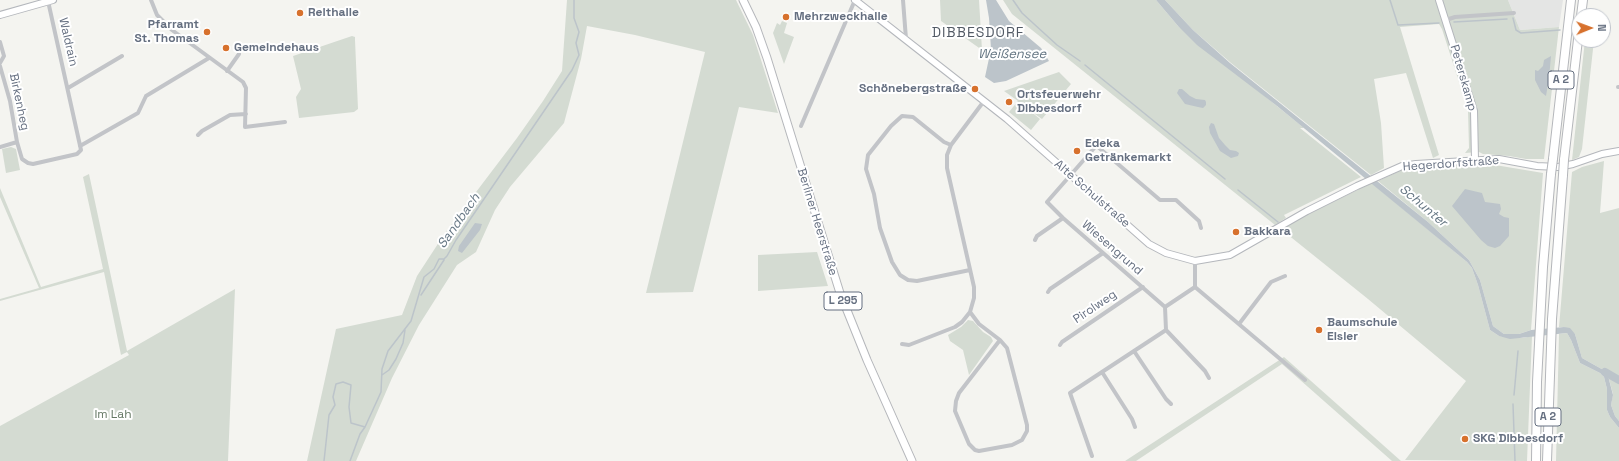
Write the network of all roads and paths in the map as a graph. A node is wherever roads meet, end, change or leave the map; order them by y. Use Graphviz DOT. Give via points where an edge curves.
graph roads {
  1 [pos="150,0"];
  2 [pos="743,0"];
  3 [pos="855,0"];
  4 [pos="903,0"];
  5 [pos="1439,0"];
  6 [pos="1571,0"];
  7 [pos="50,1"];
  8 [pos="1514,13"];
  9 [pos="0,15"];
  10 [pos="1446,20"];
  11 [pos="906,39"];
  12 [pos="0,42"];
  13 [pos="1577,48"];
  14 [pos="239,54"];
  15 [pos="122,56"];
  16 [pos="209,58"];
  17 [pos="0,63"];
  18 [pos="0,66"];
  19 [pos="227,71"];
  20 [pos="68,88"];
  21 [pos="984,101"];
  22 [pos="246,114"];
  23 [pos="285,122"];
  24 [pos="801,126"];
  25 [pos="198,135"];
  26 [pos="17,142"];
  27 [pos="951,145"];
  28 [pos="0,146"];
  29 [pos="81,148"];
  30 [pos="1619,151"];
  31 [pos="1475,160"];
  32 [pos="1070,175"];
  33 [pos="1357,186"];
  34 [pos="1063,218"];
  35 [pos="1201,228"];
  36 [pos="1035,240"];
  37 [pos="1104,253"];
  38 [pos="1195,261"];
  39 [pos="970,270"];
  40 [pos="1285,276"];
  41 [pos="1143,287"];
  42 [pos="1196,287"];
  43 [pos="1048,292"];
  44 [pos="1165,307"];
  45 [pos="970,312"];
  46 [pos="1240,324"];
  47 [pos="1166,330"];
  48 [pos="1000,340"];
  49 [pos="902,344"];
  50 [pos="1060,345"];
  51 [pos="1134,351"];
  52 [pos="1102,372"];
  53 [pos="1209,378"];
  54 [pos="1304,380"];
  55 [pos="1171,404"];
  56 [pos="1135,427"];
  57 [pos="1092,456"];
  58 [pos="912,461"];
  59 [pos="1536,461"];
  60 [pos="1547,461"];
  1 -- 16 [label="street" via="157,15 172,30"];
  2 -- 58 [label="main road, Berliner Heerstraße / L 295" via="767,58 840,293"];
  3 -- 11 [label="street, Alte Schulstraße"];
  3 -- 24 [label="street"];
  4 -- 11 [label="street"];
  5 -- 10 [label="street, Peterskamp"];
  6 -- 59 [label="highway, A 2, bridge" via="1543,267"];
  7 -- 9 [label="street"];
  7 -- 20 [label="street, Waldrain"];
  8 -- 10 [label="street" via="1455,17"];
  10 -- 31 [label="street, Peterskamp" via="1474,111"];
  11 -- 21 [label="street, Alte Schulstraße"];
  12 -- 17 [label="street, Birkenheg" via="4,56"];
  13 -- 60 [label="highway, A 2, bridge" via="1555,266"];
  14 -- 19 [label="street"];
  15 -- 20 [label="street, Waldrain"];
  16 -- 19 [label="street"];
  16 -- 29 [label="street, Birkenheg" via="146,96 138,113"];
  18 -- 26 [label="street, Birkenheg" via="10,101"];
  19 -- 22 [label="street" via="245,85"];
  20 -- 29 [label="street, Waldrain"];
  21 -- 27 [label="street"];
  21 -- 32 [label="street, Alte Schulstraße"];
  22 -- 23 [label="street" via="245,127"];
  22 -- 25 [label="street" via="230,115"];
  26 -- 28 [label="street, Birkenheg"];
  26 -- 29 [label="street, Birkenheg" via="22,159 33,164 77,154"];
  27 -- 39 [label="street" via="947,155 947,168"];
  27 -- 39 [label="street" via="913,117 902,116 868,155 866,168 880,228 892,262 900,275 908,280 917,281"];
  30 -- 31 [label="street, Hegerdorfstraße" via="1558,166 1537,166 1499,159"];
  31 -- 33 [label="street, Hegerdorfstraße" via="1409,164"];
  32 -- 34 [label="street, Wiesengrund" via="1047,202"];
  32 -- 35 [label="street" via="1094,147 1098,146 1160,200 1176,200 1198,221"];
  32 -- 38 [label="street, Alte Schulstraße" via="1149,244 1166,253"];
  33 -- 38 [label="street, Alte Schulstraße" via="1286,222 1238,252 1222,258"];
  34 -- 36 [label="street"];
  34 -- 37 [label="street, Wiesengrund"];
  37 -- 41 [label="street, Wiesengrund"];
  37 -- 43 [label="street"];
  38 -- 42 [label="street"];
  39 -- 45 [label="street" via="974,292"];
  40 -- 46 [label="street" via="1271,282"];
  41 -- 44 [label="street, Wiesengrund"];
  41 -- 50 [label="street, Pirolweg"];
  42 -- 44 [label="street"];
  42 -- 46 [label="street"];
  44 -- 47 [label="street"];
  45 -- 48 [label="street" via="979,324"];
  45 -- 49 [label="street" via="955,327 909,345"];
  46 -- 54 [label="street"];
  47 -- 51 [label="street"];
  47 -- 53 [label="street"];
  48 -- 48 [label="street" via="1011,358 1027,425 1026,436 1012,445 979,452 969,444 955,405 957,397"];
  51 -- 52 [label="street"];
  51 -- 55 [label="street"];
  52 -- 56 [label="street"];
  52 -- 57 [label="street" via="1070,393"];
}
